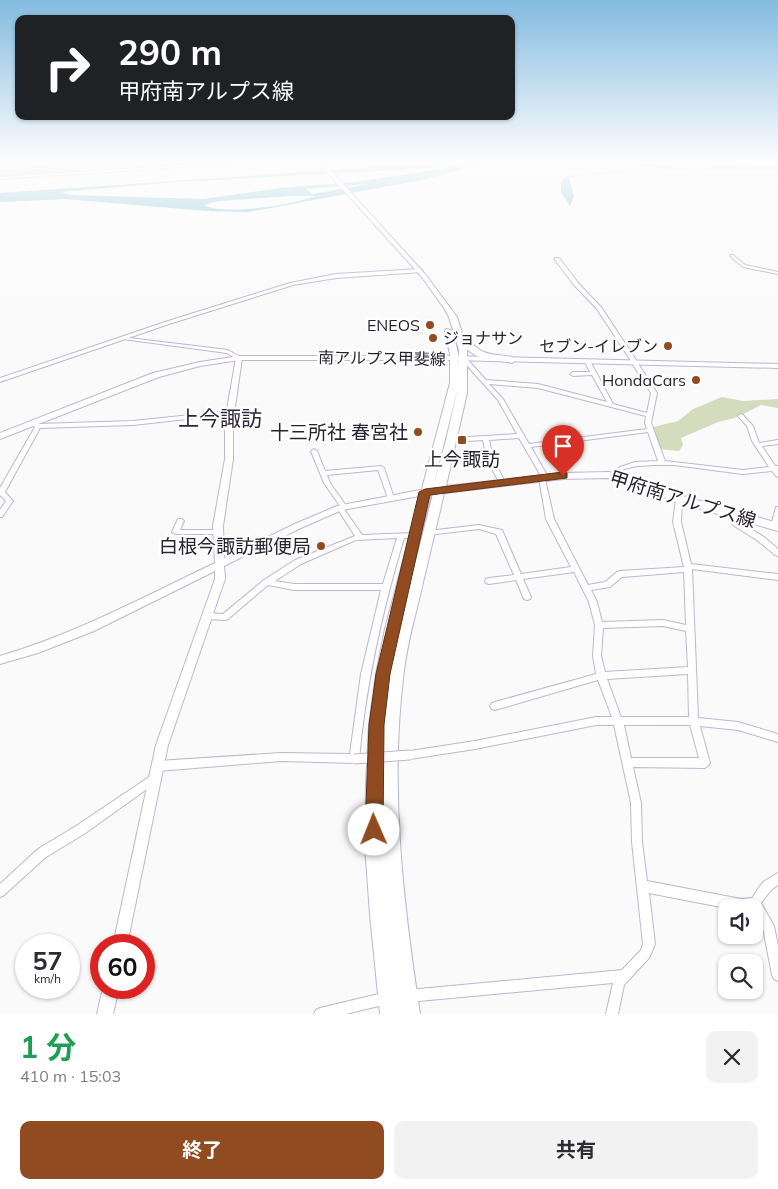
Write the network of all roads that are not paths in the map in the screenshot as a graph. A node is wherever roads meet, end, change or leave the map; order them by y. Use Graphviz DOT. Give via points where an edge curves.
graph roads {
  1 [pos="360,210"];
  2 [pos="363,210"];
  3 [pos="732,256"];
  4 [pos="405,258"];
  5 [pos="557,259"];
  6 [pos="417,271"];
  7 [pos="778,273"];
  8 [pos="454,322"];
  9 [pos="123,338"];
  10 [pos="239,358"];
  11 [pos="459,359"];
  12 [pos="512,360"];
  13 [pos="588,362"];
  14 [pos="635,363"];
  15 [pos="778,366"];
  16 [pos="594,373"];
  17 [pos="573,374"];
  18 [pos="0,380"];
  19 [pos="486,382"];
  20 [pos="611,405"];
  21 [pos="230,413"];
  22 [pos="648,415"];
  23 [pos="741,416"];
  24 [pos="35,425"];
  25 [pos="650,430"];
  26 [pos="0,434"];
  27 [pos="521,436"];
  28 [pos="486,438"];
  29 [pos="468,439"];
  30 [pos="778,442"];
  31 [pos="758,445"];
  32 [pos="527,446"];
  33 [pos="314,451"];
  34 [pos="662,463"];
  35 [pos="776,468"];
  36 [pos="323,474"];
  37 [pos="778,475"];
  38 [pos="612,476"];
  39 [pos="544,478"];
  40 [pos="502,482"];
  41 [pos="431,491"];
  42 [pos="391,498"];
  43 [pos="680,499"];
  44 [pos="342,507"];
  45 [pos="778,509"];
  46 [pos="0,515"];
  47 [pos="736,516"];
  48 [pos="180,520"];
  49 [pos="777,527"];
  50 [pos="219,532"];
  51 [pos="415,534"];
  52 [pos="360,538"];
  53 [pos="778,553"];
  54 [pos="220,564"];
  55 [pos="688,567"];
  56 [pos="576,569"];
  57 [pos="519,577"];
  58 [pos="778,577"];
  59 [pos="489,581"];
  60 [pos="268,582"];
  61 [pos="384,586"];
  62 [pos="586,588"];
  63 [pos="527,597"];
  64 [pos="207,616"];
  65 [pos="599,625"];
  66 [pos="690,629"];
  67 [pos="0,660"];
  68 [pos="692,670"];
  69 [pos="601,676"];
  70 [pos="495,706"];
  71 [pos="618,721"];
  72 [pos="694,721"];
  73 [pos="778,738"];
  74 [pos="354,759"];
  75 [pos="627,762"];
  76 [pos="157,772"];
  77 [pos="778,879"];
  78 [pos="642,886"];
  79 [pos="0,891"];
  80 [pos="757,899"];
  81 [pos="718,901"];
  82 [pos="763,917"];
  83 [pos="122,934"];
  84 [pos="778,975"];
  85 [pos="624,976"];
  86 [pos="407,996"];
  87 [pos="388,998"];
  88 [pos="108,999"];
  89 [pos="105,1014"];
  90 [pos="320,1014"];
  91 [pos="390,1014"];
  92 [pos="410,1014"];
  93 [pos="612,1014"];
  1 -- 4 [label="main road"];
  2 -- 4 [label="main road"];
  3 -- 7 [label="street" via="744,266"];
  4 -- 6 [label="main road"];
  5 -- 14 [label="street" via="599,308"];
  6 -- 8 [label="main road" via="442,300"];
  6 -- 9 [label="street" via="336,276 292,284"];
  6 -- 11 [label="main road" via="441,312"];
  8 -- 11 [label="main road"];
  8 -- 12 [label="main road" via="471,351"];
  9 -- 10 [label="street" via="228,352"];
  9 -- 18 [label="street"];
  10 -- 11 [label="main road, 南アルプス甲斐線"];
  10 -- 21 [label="street"];
  10 -- 24 [label="main road, 南アルプス甲斐線" via="156,374"];
  11 -- 12 [label="main road, 南アルプス甲斐線"];
  11 -- 19 [label="street"];
  11 -- 41 [label="main road"];
  11 -- 41 [label="main road" via="462,393"];
  12 -- 13 [label="main road, 南アルプス甲斐線"];
  13 -- 14 [label="main road, 南アルプス甲斐線"];
  13 -- 16 [label="street"];
  14 -- 15 [label="main road, 南アルプス甲斐線"];
  14 -- 22 [label="street" via="654,393"];
  16 -- 17 [label="street"];
  16 -- 20 [label="street"];
  19 -- 20 [label="street" via="538,386"];
  19 -- 27 [label="street" via="500,399"];
  20 -- 22 [label="street"];
  21 -- 24 [label="street" via="134,423"];
  21 -- 50 [label="street" via="229,459"];
  22 -- 25 [label="street"];
  23 -- 31 [label="street" via="750,426"];
  24 -- 26 [label="main road, 南アルプス甲斐線"];
  24 -- 46 [label="street" via="1,492 10,500"];
  25 -- 32 [label="street"];
  25 -- 34 [label="street"];
  27 -- 28 [label="street"];
  27 -- 32 [label="street"];
  28 -- 29 [label="street"];
  28 -- 40 [label="street" via="490,460"];
  30 -- 31 [label="street"];
  31 -- 35 [label="street"];
  32 -- 39 [label="street"];
  33 -- 36 [label="street"];
  34 -- 35 [label="street" via="742,472"];
  34 -- 38 [label="street" via="622,467"];
  35 -- 37 [label="street"];
  36 -- 42 [label="street" via="381,468"];
  36 -- 44 [label="street"];
  38 -- 39 [label="main road, 甲府南アルプス線" via="593,474"];
  38 -- 43 [label="main road, 甲府南アルプス線"];
  39 -- 40 [label="main road, 甲府南アルプス線"];
  39 -- 56 [label="street" via="550,518"];
  40 -- 41 [label="main road, 甲府南アルプス線"];
  41 -- 42 [label="street"];
  41 -- 51 [label="main road"];
  42 -- 44 [label="street"];
  43 -- 47 [label="main road, 甲府南アルプス線"];
  43 -- 55 [label="street" via="677,522"];
  44 -- 52 [label="street"];
  44 -- 54 [label="street"];
  45 -- 49 [label="street"];
  47 -- 49 [label="main road, 甲府南アルプス線"];
  47 -- 53 [label="street" via="735,523"];
  48 -- 50 [label="street" via="176,532"];
  50 -- 54 [label="street"];
  51 -- 52 [label="street"];
  51 -- 57 [label="street" via="479,527 498,532"];
  51 -- 61 [label="street"];
  51 -- 86 [label="main road" via="397,670 389,782 397,916"];
  51 -- 87 [label="main road" via="390,638 377,725 374,845"];
  52 -- 60 [label="street" via="298,562"];
  54 -- 64 [label="street" via="220,579"];
  54 -- 67 [label="street" via="90,628"];
  55 -- 58 [label="street"];
  55 -- 62 [label="street" via="620,574 606,585"];
  55 -- 66 [label="street"];
  56 -- 57 [label="street"];
  56 -- 62 [label="street"];
  57 -- 59 [label="street"];
  57 -- 63 [label="street"];
  60 -- 61 [label="street" via="294,587"];
  60 -- 64 [label="street" via="225,617"];
  61 -- 74 [label="street" via="365,669"];
  62 -- 65 [label="street"];
  64 -- 76 [label="street" via="162,745"];
  65 -- 66 [label="street" via="664,623"];
  65 -- 69 [label="street" via="597,656"];
  66 -- 68 [label="street"];
  68 -- 69 [label="street"];
  68 -- 72 [label="street"];
  69 -- 70 [label="street"];
  69 -- 71 [label="street"];
  71 -- 72 [label="street"];
  71 -- 74 [label="street, bridge" via="596,721 410,755"];
  71 -- 75 [label="street"];
  72 -- 73 [label="street" via="738,726"];
  72 -- 75 [label="street" via="705,763"];
  74 -- 76 [label="street" via="281,757"];
  75 -- 78 [label="street" via="636,803"];
  76 -- 79 [label="street" via="80,830 42,853"];
  76 -- 83 [label="street"];
  77 -- 80 [label="street" via="767,886"];
  78 -- 81 [label="street"];
  78 -- 85 [label="street" via="649,944 645,954"];
  82 -- 84 [label="street" via="768,926"];
  85 -- 86 [label="street"];
  85 -- 93 [label="street"];
  86 -- 87 [label="street"];
  86 -- 92 [label="main road"];
  87 -- 90 [label="street"];
  87 -- 91 [label="main road"];
  88 -- 89 [label="street"];
}
